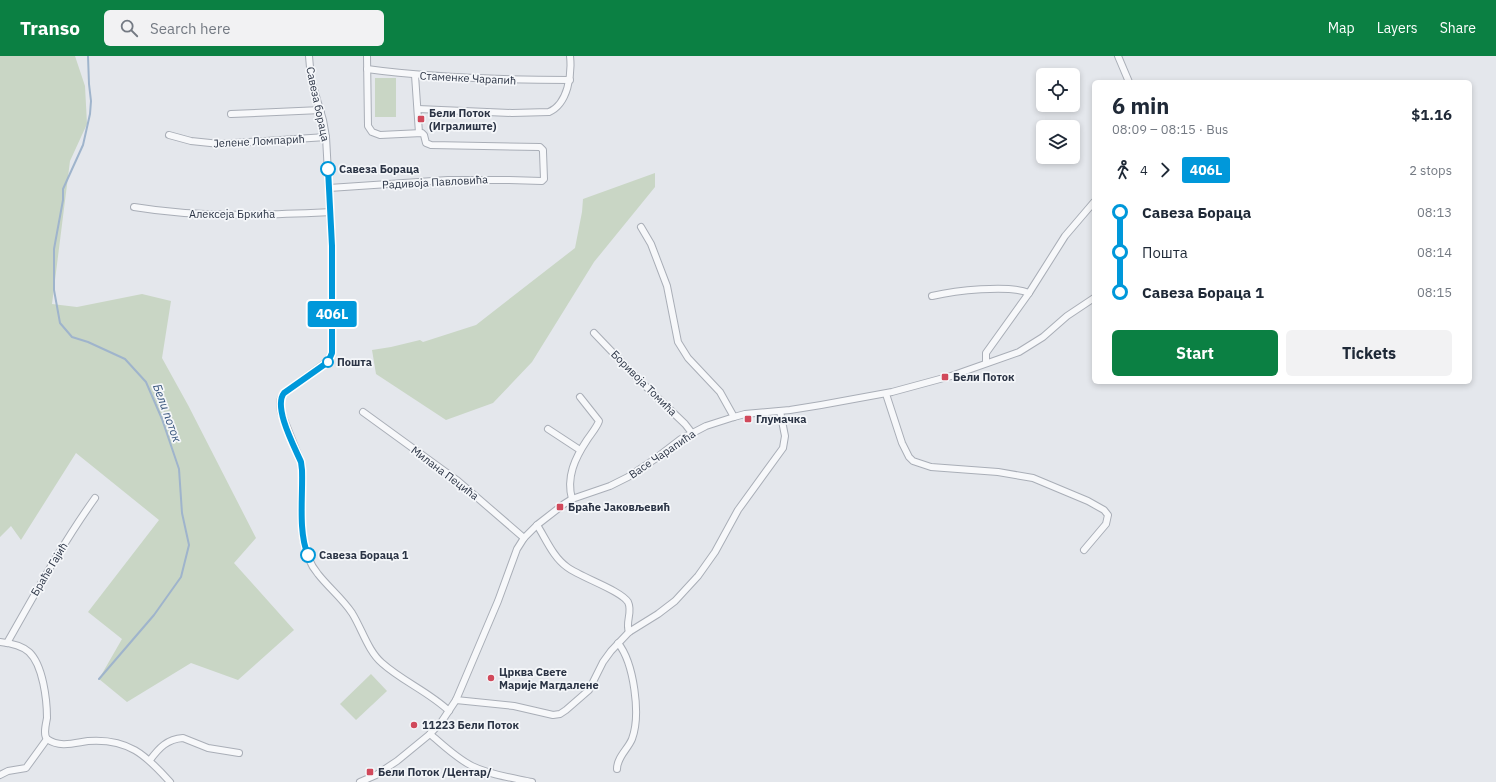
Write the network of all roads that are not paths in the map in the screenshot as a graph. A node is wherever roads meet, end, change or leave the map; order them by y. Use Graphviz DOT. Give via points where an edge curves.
graph roads {
  1 [pos="309,56"];
  2 [pos="367,56"];
  3 [pos="570,56"];
  4 [pos="1118,56"];
  5 [pos="367,69"];
  6 [pos="414,75"];
  7 [pos="570,80"];
  8 [pos="1128,80"];
  9 [pos="418,109"];
  10 [pos="321,110"];
  11 [pos="231,114"];
  12 [pos="419,133"];
  13 [pos="170,135"];
  14 [pos="326,137"];
  15 [pos="329,188"];
  16 [pos="1092,204"];
  17 [pos="134,207"];
  18 [pos="330,212"];
  19 [pos="641,227"];
  20 [pos="1028,294"];
  21 [pos="932,296"];
  22 [pos="1092,299"];
  23 [pos="594,333"];
  24 [pos="986,363"];
  25 [pos="886,394"];
  26 [pos="580,397"];
  27 [pos="780,411"];
  28 [pos="363,412"];
  29 [pos="734,417"];
  30 [pos="548,429"];
  31 [pos="692,433"];
  32 [pos="580,450"];
  33 [pos="95,498"];
  34 [pos="572,499"];
  35 [pos="537,525"];
  36 [pos="524,538"];
  37 [pos="1084,550"];
  38 [pos="629,632"];
  39 [pos="2,642"];
  40 [pos="618,643"];
  41 [pos="456,700"];
  42 [pos="449,711"];
  43 [pos="430,734"];
  44 [pos="47,739"];
  45 [pos="239,753"];
  46 [pos="150,760"];
  47 [pos="617,769"];
  48 [pos="0,775"];
  49 [pos="364,781"];
  50 [pos="170,782"];
  51 [pos="532,782"];
  1 -- 10 [label="street, Савеза бораца" via="311,78"];
  2 -- 5 [label="street"];
  3 -- 7 [label="street"];
  4 -- 8 [label="street"];
  5 -- 6 [label="street, Стаменке Чарапић"];
  5 -- 12 [label="street" via="368,126 371,130 380,135"];
  6 -- 7 [label="street, Стаменке Чарапић" via="499,80"];
  6 -- 9 [label="street"];
  7 -- 9 [label="street" via="554,110 544,113"];
  9 -- 12 [label="street"];
  10 -- 11 [label="street"];
  10 -- 14 [label="street, Савеза бораца"];
  12 -- 15 [label="street, Радивоја Павловића" via="424,135 428,145 542,148 544,181 448,180"];
  13 -- 14 [label="street, Јелене Ломпарић" via="195,142 220,144"];
  14 -- 15 [label="street, Савеза бораца"];
  15 -- 18 [label="street, Савеза бораца"];
  16 -- 20 [label="street" via="1065,236"];
  17 -- 18 [label="street, Алексеја Бркића" via="214,215"];
  18 -- 42 [label="street, Савеза бораца" via="331,358 284,393 280,399 281,412 301,462 306,552 317,574 345,603 378,659"];
  19 -- 29 [label="street" via="649,240 667,286 678,342 688,358 720,392"];
  20 -- 21 [label="street" via="1006,289 952,292"];
  20 -- 24 [label="street" via="986,353"];
  22 -- 24 [label="street, Васе Чарапића" via="1019,352"];
  23 -- 31 [label="street, Боривоја Томића"];
  24 -- 25 [label="street, Васе Чарапића"];
  25 -- 27 [label="street, Васе Чарапића"];
  25 -- 37 [label="street" via="904,448 913,461 931,467 1023,475 1054,485 1104,510 1108,515 1108,522"];
  26 -- 32 [label="street" via="599,421"];
  27 -- 29 [label="street, Васе Чарапића"];
  27 -- 38 [label="street" via="785,436 783,448 738,510 710,561 675,601"];
  28 -- 36 [label="street, Милана Пецића" via="458,481"];
  29 -- 31 [label="street, Васе Чарапића"];
  30 -- 32 [label="street"];
  31 -- 34 [label="street, Васе Чарапића" via="628,477"];
  32 -- 34 [label="street" via="571,471"];
  33 -- 39 [label="street, Браће Гајић"];
  34 -- 35 [label="street, Васе Чарапића"];
  35 -- 36 [label="street, Васе Чарапића"];
  35 -- 38 [label="street" via="557,558 566,566 624,597 630,609"];
  36 -- 41 [label="street, Васе Чарапића" via="514,555"];
  38 -- 40 [label="street"];
  39 -- 44 [label="street" via="19,646 29,652 37,664 46,699"];
  40 -- 41 [label="street" via="603,662 588,690 560,714 547,715 514,706"];
  40 -- 47 [label="street" via="632,678 636,712 632,740"];
  41 -- 42 [label="street, Васе Чарапића"];
  42 -- 43 [label="street, Васе Чарапића"];
  43 -- 49 [label="street, Васе Чарапића" via="391,765"];
  43 -- 51 [label="street" via="472,766"];
  44 -- 46 [label="street" via="61,745 88,741 122,744"];
  44 -- 48 [label="street" via="26,768"];
  45 -- 46 [label="street" via="177,738 164,744"];
  46 -- 50 [label="street"];
}
